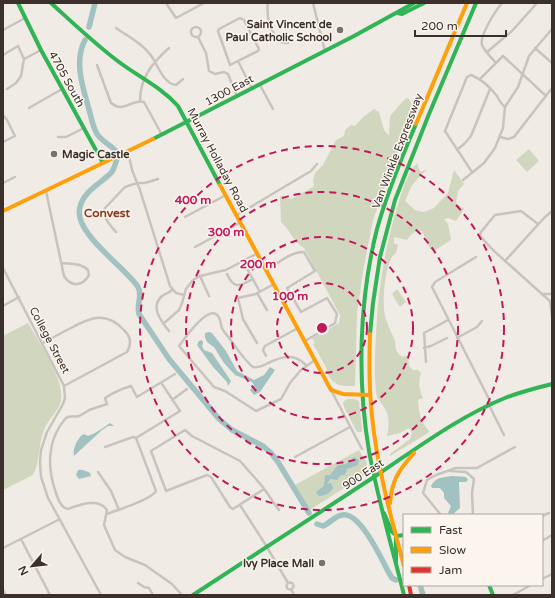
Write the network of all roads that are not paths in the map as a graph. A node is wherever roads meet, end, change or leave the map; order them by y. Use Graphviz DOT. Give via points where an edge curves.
graph roads {
  1 [pos="18,3"];
  2 [pos="51,3"];
  3 [pos="166,3"];
  4 [pos="204,3"];
  5 [pos="268,3"];
  6 [pos="313,3"];
  7 [pos="414,3"];
  8 [pos="424,3"];
  9 [pos="467,3"];
  10 [pos="476,3"];
  11 [pos="502,3"];
  12 [pos="537,3"];
  13 [pos="398,13"];
  14 [pos="25,18"];
  15 [pos="116,28"];
  16 [pos="552,29"];
  17 [pos="3,30"];
  18 [pos="198,36"];
  19 [pos="288,43"];
  20 [pos="168,48"];
  21 [pos="535,48"];
  22 [pos="41,50"];
  23 [pos="326,51"];
  24 [pos="487,52"];
  25 [pos="3,55"];
  26 [pos="24,59"];
  27 [pos="154,61"];
  28 [pos="238,61"];
  29 [pos="496,63"];
  30 [pos="552,63"];
  31 [pos="97,65"];
  32 [pos="523,74"];
  33 [pos="145,78"];
  34 [pos="183,79"];
  35 [pos="480,79"];
  36 [pos="260,84"];
  37 [pos="552,88"];
  38 [pos="7,89"];
  39 [pos="62,89"];
  40 [pos="252,89"];
  41 [pos="490,89"];
  42 [pos="546,96"];
  43 [pos="237,97"];
  44 [pos="140,101"];
  45 [pos="505,107"];
  46 [pos="30,108"];
  47 [pos="273,109"];
  48 [pos="3,115"];
  49 [pos="188,122"];
  50 [pos="84,128"];
  51 [pos="162,134"];
  52 [pos="58,137"];
  53 [pos="500,137"];
  54 [pos="3,142"];
  55 [pos="457,150"];
  56 [pos="128,151"];
  57 [pos="103,163"];
  58 [pos="317,164"];
  59 [pos="472,172"];
  60 [pos="15,177"];
  61 [pos="158,179"];
  62 [pos="463,180"];
  63 [pos="3,183"];
  64 [pos="137,183"];
  65 [pos="46,190"];
  66 [pos="226,194"];
  67 [pos="3,210"];
  68 [pos="552,211"];
  69 [pos="238,215"];
  70 [pos="185,217"];
  71 [pos="241,222"];
  72 [pos="538,224"];
  73 [pos="116,232"];
  74 [pos="195,247"];
  75 [pos="258,252"];
  76 [pos="476,256"];
  77 [pos="505,261"];
  78 [pos="62,263"];
  79 [pos="245,265"];
  80 [pos="3,268"];
  81 [pos="267,270"];
  82 [pos="227,274"];
  83 [pos="200,276"];
  84 [pos="253,279"];
  85 [pos="274,284"];
  86 [pos="172,290"];
  87 [pos="258,292"];
  88 [pos="543,294"];
  89 [pos="552,294"];
  90 [pos="184,295"];
  91 [pos="209,296"];
  92 [pos="19,297"];
  93 [pos="551,301"];
  94 [pos="3,306"];
  95 [pos="267,310"];
  96 [pos="552,317"];
  97 [pos="448,320"];
  98 [pos="482,321"];
  99 [pos="163,324"];
  100 [pos="298,328"];
  101 [pos="169,331"];
  102 [pos="447,338"];
  103 [pos="457,338"];
  104 [pos="305,341"];
  105 [pos="43,343"];
  106 [pos="257,343"];
  107 [pos="424,348"];
  108 [pos="266,356"];
  109 [pos="315,360"];
  110 [pos="426,362"];
  111 [pos="306,365"];
  112 [pos="175,374"];
  113 [pos="162,384"];
  114 [pos="552,384"];
  115 [pos="64,386"];
  116 [pos="187,389"];
  117 [pos="331,390"];
  118 [pos="363,395"];
  119 [pos="370,395"];
  120 [pos="172,400"];
  121 [pos="490,404"];
  122 [pos="351,427"];
  123 [pos="504,435"];
  124 [pos="136,438"];
  125 [pos="106,447"];
  126 [pos="515,447"];
  127 [pos="362,449"];
  128 [pos="418,449"];
  129 [pos="295,457"];
  130 [pos="450,471"];
  131 [pos="98,472"];
  132 [pos="381,473"];
  133 [pos="374,477"];
  134 [pos="264,489"];
  135 [pos="240,505"];
  136 [pos="389,507"];
  137 [pos="381,508"];
  138 [pos="119,510"];
  139 [pos="279,510"];
  140 [pos="549,513"];
  141 [pos="107,514"];
  142 [pos="440,514"];
  143 [pos="473,514"];
  144 [pos="543,516"];
  145 [pos="60,519"];
  146 [pos="403,534"];
  147 [pos="552,535"];
  148 [pos="397,536"];
  149 [pos="21,539"];
  150 [pos="543,540"];
  151 [pos="267,547"];
  152 [pos="3,548"];
  153 [pos="403,562"];
  154 [pos="396,565"];
  155 [pos="552,574"];
  156 [pos="543,578"];
  157 [pos="138,583"];
  158 [pos="529,586"];
  159 [pos="3,590"];
  160 [pos="6,595"];
  161 [pos="50,595"];
  162 [pos="101,595"];
  163 [pos="153,595"];
  164 [pos="182,595"];
  165 [pos="193,595"];
  166 [pos="294,595"];
  167 [pos="404,595"];
  168 [pos="513,595"];
  1 -- 14 [label="main road, 4705 South"];
  2 -- 33 [label="main road, Murray Holladay Road" via="114,58"];
  3 -- 4 [label="street" via="176,18"];
  5 -- 19 [label="street" via="268,19 276,37 280,42"];
  6 -- 23 [label="street"];
  7 -- 13 [label="main road, 1300 East"];
  8 -- 13 [label="main road, 1300 East" via="402,14"];
  9 -- 118 [label="main road, Van Winkle Expressway" via="400,162 377,230 364,305"];
  10 -- 119 [label="main road, Van Winkle Expressway" via="408,165 386,230 372,319"];
  11 -- 24 [label="street" via="493,15 482,39"];
  12 -- 24 [label="street" via="512,31"];
  13 -- 23 [label="main road, 1300 East"];
  14 -- 17 [label="street"];
  14 -- 22 [label="main road, 4705 South"];
  15 -- 27 [label="street" via="147,50"];
  16 -- 21 [label="street"];
  18 -- 43 [label="street" via="206,53 209,71 215,74 228,74"];
  20 -- 27 [label="street"];
  21 -- 30 [label="street"];
  21 -- 32 [label="street" via="529,56"];
  22 -- 26 [label="street"];
  22 -- 39 [label="main road, 4705 South"];
  23 -- 36 [label="main road, 1300 East"];
  24 -- 29 [label="street"];
  25 -- 26 [label="street" via="18,46"];
  26 -- 38 [label="street" via="20,79"];
  27 -- 33 [label="street"];
  27 -- 34 [label="street" via="173,85"];
  28 -- 28 [label="street" via="259,49 242,18 218,31 230,65"];
  28 -- 40 [label="street"];
  29 -- 32 [label="street" via="503,56"];
  29 -- 35 [label="street"];
  31 -- 44 [label="street" via="112,104 125,107"];
  32 -- 42 [label="street"];
  32 -- 45 [label="street"];
  33 -- 44 [label="street" via="140,87"];
  33 -- 49 [label="main road, Murray Holladay Road" via="170,96"];
  35 -- 41 [label="street"];
  35 -- 55 [label="street" via="471,75 467,77 445,130"];
  36 -- 40 [label="main road, 1300 East"];
  36 -- 47 [label="street"];
  37 -- 42 [label="street"];
  39 -- 46 [label="street"];
  39 -- 50 [label="main road, 4705 South"];
  40 -- 43 [label="main road, 1300 East"];
  41 -- 45 [label="street"];
  41 -- 55 [label="street" via="471,136"];
  42 -- 53 [label="street" via="514,137"];
  43 -- 49 [label="main road, 1300 East"];
  44 -- 51 [label="street" via="145,104"];
  45 -- 53 [label="street"];
  48 -- 54 [label="street" via="15,136"];
  49 -- 51 [label="main road, 1300 East"];
  49 -- 66 [label="main road, Murray Holladay Road"];
  50 -- 52 [label="street" via="66,137"];
  50 -- 57 [label="main road, 4705 South"];
  51 -- 56 [label="main road, 1300 East"];
  53 -- 59 [label="street" via="490,156"];
  55 -- 59 [label="street"];
  56 -- 57 [label="main road, 1300 East"];
  56 -- 64 [label="street"];
  57 -- 65 [label="main road, 1300 East"];
  58 -- 69 [label="street" via="307,174"];
  59 -- 62 [label="street"];
  60 -- 63 [label="street"];
  61 -- 64 [label="street"];
  64 -- 73 [label="street" via="123,188 103,211"];
  64 -- 86 [label="street"];
  65 -- 67 [label="main road, 1300 East"];
  65 -- 78 [label="street"];
  66 -- 69 [label="main road, Murray Holladay Road"];
  66 -- 70 [label="street"];
  68 -- 72 [label="street"];
  69 -- 71 [label="main road, Murray Holladay Road"];
  71 -- 74 [label="street"];
  71 -- 75 [label="main road, Murray Holladay Road"];
  72 -- 77 [label="street"];
  72 -- 77 [label="street" via="521,211 495,215 481,232 480,238"];
  75 -- 81 [label="main road, Murray Holladay Road"];
  75 -- 83 [label="street" via="226,270"];
  76 -- 97 [label="street" via="435,282 432,287"];
  77 -- 88 [label="street"];
  78 -- 78 [label="street" via="84,266 89,275 81,284 69,283 64,276"];
  79 -- 84 [label="street"];
  80 -- 92 [label="street, College Street"];
  81 -- 85 [label="main road, Murray Holladay Road"];
  81 -- 104 [label="street" via="294,254 304,252 315,271 287,288 293,300 301,312 327,298 337,314 335,323"];
  82 -- 84 [label="street" via="234,285"];
  83 -- 90 [label="street" via="190,282"];
  83 -- 91 [label="street"];
  84 -- 87 [label="street"];
  85 -- 87 [label="street"];
  85 -- 100 [label="main road, Murray Holladay Road"];
  86 -- 90 [label="street"];
  86 -- 99 [label="street" via="157,304"];
  87 -- 95 [label="street"];
  87 -- 106 [label="street" via="238,298 243,319"];
  88 -- 89 [label="street"];
  88 -- 93 [label="street"];
  90 -- 99 [label="street" via="179,310"];
  92 -- 94 [label="street"];
  92 -- 105 [label="street, College Street"];
  93 -- 96 [label="street"];
  97 -- 103 [label="street"];
  97 -- 107 [label="street" via="424,332"];
  98 -- 103 [label="street" via="477,327"];
  99 -- 101 [label="street"];
  100 -- 104 [label="main road, Murray Holladay Road"];
  100 -- 108 [label="street" via="265,346 263,350"];
  102 -- 107 [label="street"];
  103 -- 121 [label="street"];
  104 -- 109 [label="main road, Murray Holladay Road"];
  105 -- 115 [label="street, College Street"];
  105 -- 115 [label="street" via="95,318 109,319 130,337 131,345 127,352"];
  107 -- 110 [label="street"];
  109 -- 111 [label="street"];
  109 -- 117 [label="main road, Murray Holladay Road"];
  111 -- 111 [label="street" via="290,383 281,399 256,411 214,387 180,346 194,327 213,313 219,318 222,327 244,360 253,367 261,367 286,356"];
  112 -- 113 [label="street"];
  113 -- 120 [label="street"];
  113 -- 141 [label="street" via="137,397 131,386 115,392 105,398 107,404 79,416 65,418 54,439 49,455 50,468 60,502 65,509 86,503 97,503 105,507"];
  114 -- 121 [label="main road, 900 East" via="523,391"];
  115 -- 145 [label="street, College Street" via="63,404 47,432 40,455 43,483"];
  116 -- 120 [label="street"];
  117 -- 118 [label="main road" via="343,394"];
  117 -- 122 [label="street, Murray Holladay Road"];
  118 -- 119 [label="main road"];
  118 -- 133 [label="main road, Van Winkle Expressway"];
  119 -- 132 [label="main road, Van Winkle Expressway"];
  120 -- 124 [label="street" via="180,411"];
  121 -- 123 [label="street"];
  121 -- 128 [label="main road, 900 East"];
  122 -- 127 [label="street, Murray Holladay Road"];
  122 -- 129 [label="street"];
  124 -- 125 [label="street"];
  124 -- 138 [label="street" via="156,491 153,496"];
  126 -- 130 [label="street" via="477,468"];
  128 -- 132 [label="main road, 900 East"];
  128 -- 136 [label="main road" via="393,479"];
  130 -- 142 [label="street" via="429,478 425,483 423,493"];
  130 -- 143 [label="street" via="466,472 474,479"];
  131 -- 138 [label="street" via="111,491"];
  132 -- 133 [label="main road, 900 East"];
  132 -- 136 [label="main road, Van Winkle Expressway"];
  133 -- 137 [label="main road, Van Winkle Expressway"];
  133 -- 151 [label="main road, 900 East"];
  134 -- 135 [label="street"];
  134 -- 135 [label="street" via="240,461 185,430 151,451 166,491 207,475 211,477 230,507 233,509"];
  134 -- 139 [label="street"];
  135 -- 151 [label="street"];
  136 -- 148 [label="main road, Van Winkle Expressway"];
  137 -- 148 [label="main road" via="392,532"];
  137 -- 154 [label="main road, Van Winkle Expressway"];
  138 -- 141 [label="street"];
  140 -- 144 [label="street"];
  141 -- 164 [label="street" via="104,525 115,550 145,565 172,584"];
  145 -- 149 [label="street"];
  145 -- 162 [label="street, College Street"];
  146 -- 148 [label="main road"];
  147 -- 150 [label="street"];
  148 -- 153 [label="main road, Van Winkle Expressway"];
  148 -- 154 [label="main road"];
  149 -- 152 [label="street"];
  149 -- 161 [label="street"];
  151 -- 165 [label="main road, 900 East"];
  151 -- 166 [label="street" via="288,583 293,585 291,589"];
  154 -- 167 [label="main road, Van Winkle Expressway"];
  155 -- 156 [label="street"];
  157 -- 163 [label="street" via="149,588"];
  158 -- 168 [label="street"];
  159 -- 160 [label="street"];
}
